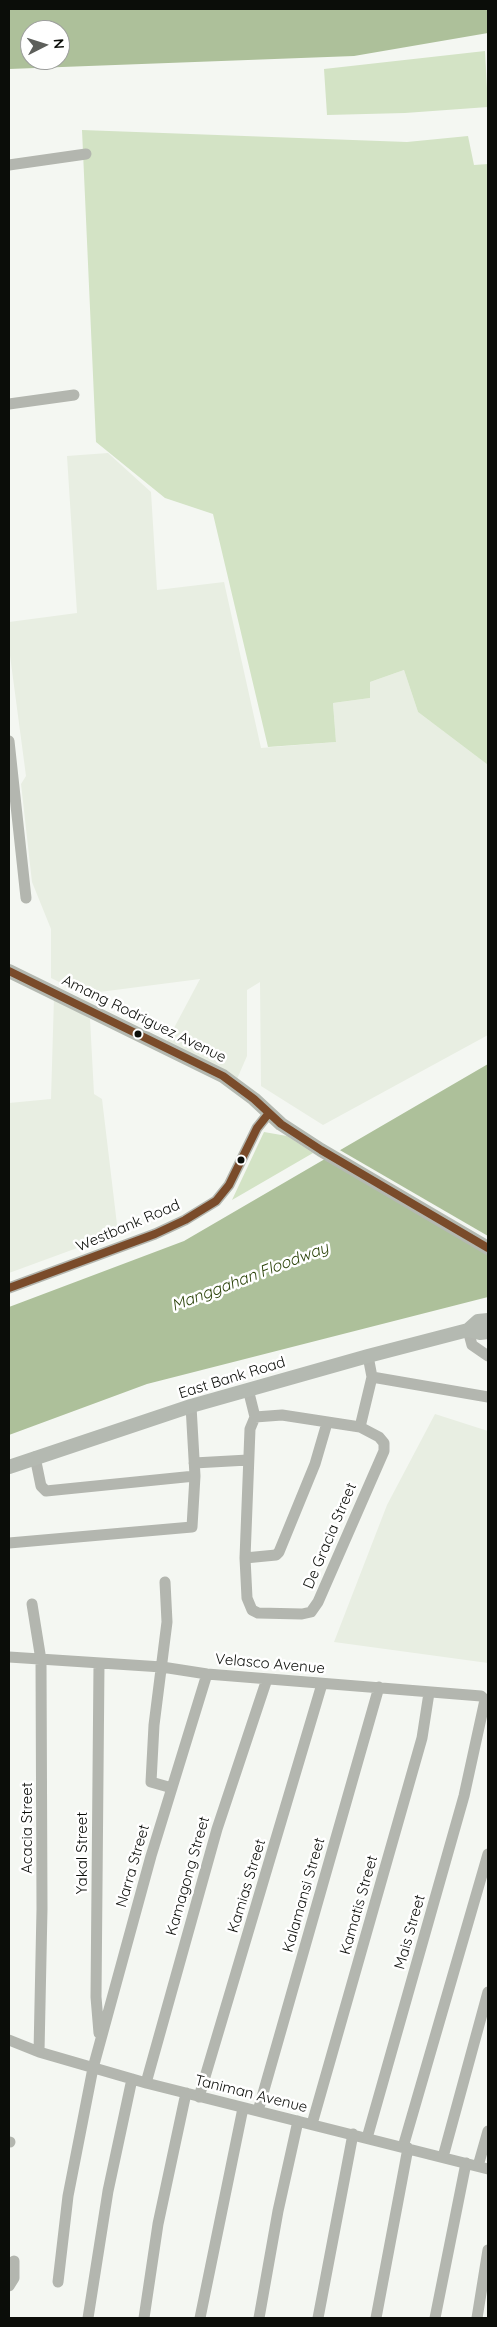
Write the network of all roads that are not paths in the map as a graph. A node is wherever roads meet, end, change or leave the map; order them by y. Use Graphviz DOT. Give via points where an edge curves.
graph roads {
  1 [pos="86,154"];
  2 [pos="9,165"];
  3 [pos="74,395"];
  4 [pos="9,404"];
  5 [pos="9,742"];
  6 [pos="11,780"];
  7 [pos="26,898"];
  8 [pos="9,971"];
  9 [pos="269,1113"];
  10 [pos="488,1248"];
  11 [pos="9,1288"];
  12 [pos="488,1320"];
  13 [pos="468,1330"];
  14 [pos="488,1332"];
  15 [pos="368,1356"];
  16 [pos="488,1356"];
  17 [pos="372,1377"];
  18 [pos="248,1389"];
  19 [pos="488,1397"];
  20 [pos="191,1406"];
  21 [pos="255,1417"];
  22 [pos="327,1423"];
  23 [pos="360,1427"];
  24 [pos="35,1458"];
  25 [pos="248,1460"];
  26 [pos="194,1463"];
  27 [pos="9,1467"];
  28 [pos="195,1476"];
  29 [pos="9,1543"];
  30 [pos="245,1558"];
  31 [pos="165,1582"];
  32 [pos="32,1604"];
  33 [pos="9,1658"];
  34 [pos="42,1660"];
  35 [pos="99,1664"];
  36 [pos="162,1667"];
  37 [pos="207,1674"];
  38 [pos="267,1679"];
  39 [pos="322,1684"];
  40 [pos="379,1687"];
  41 [pos="429,1693"];
  42 [pos="487,1705"];
  43 [pos="484,1734"];
  44 [pos="172,1788"];
  45 [pos="488,1854"];
  46 [pos="488,1992"];
  47 [pos="9,2040"];
  48 [pos="100,2042"];
  49 [pos="39,2052"];
  50 [pos="93,2068"];
  51 [pos="132,2079"];
  52 [pos="146,2083"];
  53 [pos="186,2093"];
  54 [pos="200,2096"];
  55 [pos="243,2108"];
  56 [pos="258,2111"];
  57 [pos="298,2121"];
  58 [pos="312,2124"];
  59 [pos="488,2131"];
  60 [pos="353,2134"];
  61 [pos="368,2138"];
  62 [pos="405,2148"];
  63 [pos="442,2157"];
  64 [pos="466,2163"];
  65 [pos="483,2167"];
  66 [pos="488,2250"];
  67 [pos="14,2261"];
  68 [pos="58,2282"];
  69 [pos="9,2286"];
  70 [pos="88,2318"];
  71 [pos="144,2318"];
  72 [pos="200,2318"];
  73 [pos="259,2318"];
  74 [pos="318,2318"];
  75 [pos="376,2318"];
  76 [pos="435,2318"];
  77 [pos="476,2318"];
  1 -- 2 [label="street"];
  3 -- 4 [label="street"];
  5 -- 6 [label="street"];
  6 -- 7 [label="street"];
  8 -- 9 [label="main road, Amang Rodriguez Avenue" via="222,1076 254,1098"];
  9 -- 10 [label="main road, Amang Rodriguez Avenue" via="325,1152"];
  9 -- 11 [label="street, Westbank Road" via="257,1128 229,1185 216,1200 155,1234"];
  12 -- 13 [label="main road, East Bank Road" via="478,1321"];
  13 -- 14 [label="main road, East Bank Road" via="480,1334"];
  13 -- 15 [label="main road, East Bank Road"];
  13 -- 16 [label="street" via="472,1345"];
  15 -- 17 [label="street"];
  15 -- 18 [label="main road, East Bank Road"];
  17 -- 19 [label="street"];
  17 -- 23 [label="street"];
  18 -- 20 [label="main road, East Bank Road"];
  18 -- 21 [label="street"];
  20 -- 24 [label="main road, East Bank Road"];
  20 -- 26 [label="street"];
  21 -- 22 [label="street, De Gracia Street" via="282,1415"];
  21 -- 25 [label="street, De Gracia Street" via="250,1429"];
  22 -- 23 [label="street, De Gracia Street"];
  22 -- 30 [label="street" via="315,1464 279,1552 276,1556"];
  23 -- 30 [label="street, De Gracia Street" via="379,1437 384,1443 384,1450 311,1612 252,1610 247,1598"];
  24 -- 27 [label="main road, East Bank Road"];
  24 -- 28 [label="street" via="46,1491"];
  25 -- 26 [label="street"];
  25 -- 30 [label="street, De Gracia Street"];
  26 -- 28 [label="street"];
  28 -- 29 [label="street" via="194,1524 189,1529"];
  31 -- 36 [label="street" via="167,1622"];
  32 -- 34 [label="street, Acacia Street"];
  33 -- 34 [label="street, Velasco Avenue"];
  34 -- 35 [label="street, Velasco Avenue"];
  34 -- 49 [label="street, Acacia Street"];
  35 -- 36 [label="street, Velasco Avenue"];
  35 -- 48 [label="street, Yakal Street" via="96,1997"];
  36 -- 37 [label="street, Velasco Avenue"];
  36 -- 44 [label="street" via="150,1782"];
  37 -- 38 [label="street, Velasco Avenue"];
  37 -- 44 [label="street, Narra Street"];
  38 -- 39 [label="street, Velasco Avenue"];
  38 -- 52 [label="street, Kamagong Street" via="217,1828"];
  39 -- 40 [label="street, Velasco Avenue"];
  39 -- 54 [label="street, Kamias Street"];
  40 -- 41 [label="street, Velasco Avenue"];
  40 -- 56 [label="street, Kalamansi Street"];
  41 -- 42 [label="street, Velasco Avenue" via="481,1696"];
  41 -- 58 [label="street, Kamatis Street" via="422,1738"];
  42 -- 43 [label="street, Velasco Avenue"];
  43 -- 61 [label="street, Mais Street"];
  44 -- 48 [label="street, Narra Street"];
  45 -- 62 [label="street"];
  46 -- 63 [label="street"];
  47 -- 49 [label="street, Taniman Avenue"];
  48 -- 50 [label="street, Narra Street"];
  49 -- 50 [label="street, Taniman Avenue"];
  50 -- 51 [label="street, Taniman Avenue"];
  50 -- 68 [label="street, Narra Street" via="68,2196"];
  51 -- 52 [label="street, Taniman Avenue"];
  51 -- 70 [label="street" via="108,2191"];
  52 -- 53 [label="street, Taniman Avenue"];
  53 -- 54 [label="street, Taniman Avenue"];
  53 -- 71 [label="street" via="158,2224"];
  54 -- 55 [label="street, Taniman Avenue"];
  55 -- 56 [label="street, Taniman Avenue"];
  55 -- 72 [label="street"];
  56 -- 57 [label="street, Taniman Avenue"];
  57 -- 58 [label="street, Taniman Avenue"];
  57 -- 73 [label="street"];
  58 -- 60 [label="street, Taniman Avenue"];
  59 -- 65 [label="street"];
  60 -- 61 [label="street, Taniman Avenue"];
  60 -- 74 [label="street"];
  61 -- 62 [label="street, Taniman Avenue"];
  62 -- 63 [label="street, Taniman Avenue"];
  62 -- 75 [label="street"];
  63 -- 64 [label="street, Taniman Avenue"];
  64 -- 65 [label="street, Taniman Avenue"];
  64 -- 76 [label="street"];
  66 -- 77 [label="street"];
  67 -- 69 [label="street" via="14,2278"];
}
